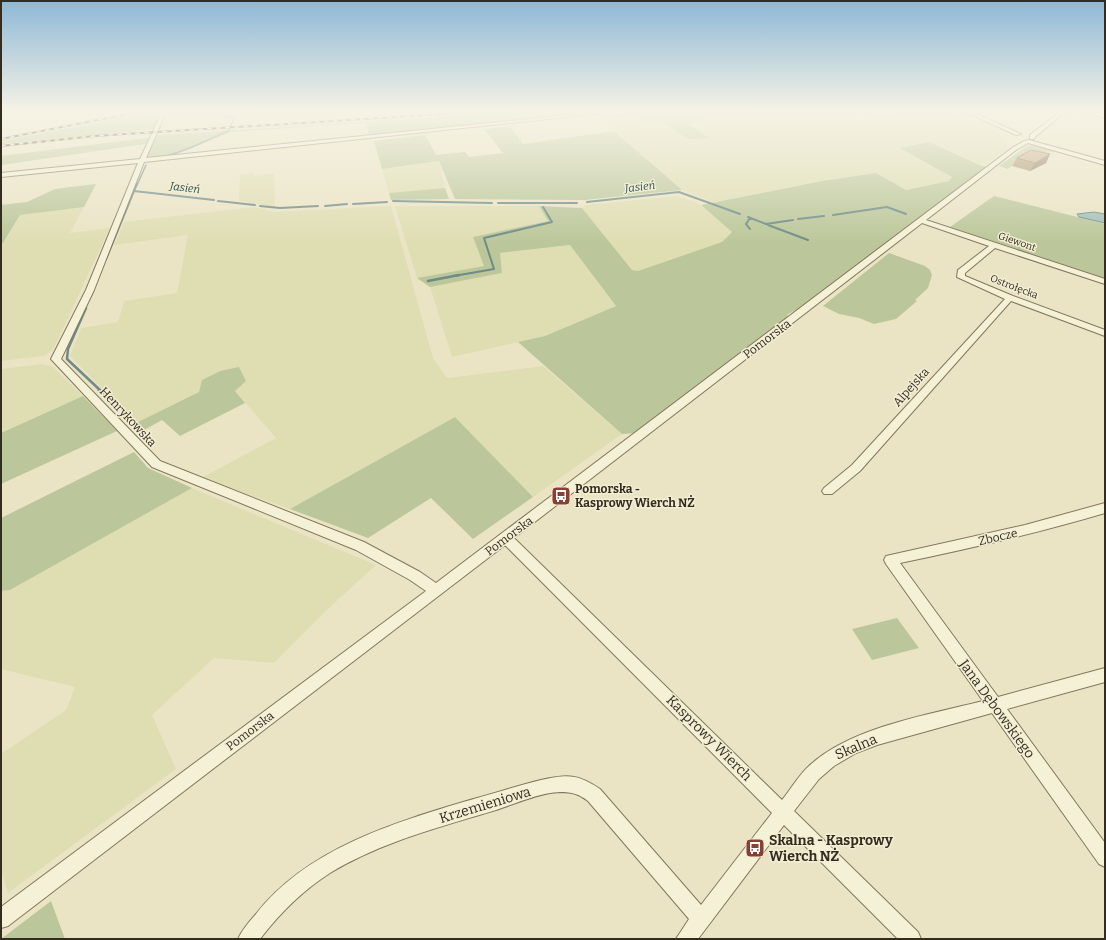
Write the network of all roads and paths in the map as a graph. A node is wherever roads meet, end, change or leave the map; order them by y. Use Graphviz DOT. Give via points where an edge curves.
graph roads {
  1 [pos="144,156"];
  2 [pos="191,156"];
  3 [pos="1005,156"];
  4 [pos="1075,156"];
  5 [pos="142,161"];
  6 [pos="1105,163"];
  7 [pos="1,175"];
  8 [pos="922,221"];
  9 [pos="994,245"];
  10 [pos="1105,282"];
  11 [pos="1010,298"];
  12 [pos="1105,332"];
  13 [pos="828,491"];
  14 [pos="1105,508"];
  15 [pos="506,538"];
  16 [pos="890,560"];
  17 [pos="436,591"];
  18 [pos="1105,675"];
  19 [pos="995,705"];
  20 [pos="783,811"];
  21 [pos="1105,858"];
  22 [pos="1,919"];
  23 [pos="701,919"];
  24 [pos="248,939"];
  25 [pos="686,939"];
  26 [pos="911,939"];
  1 -- 5 [label="street, Henrykowska"];
  2 -- 5 [label="street"];
  3 -- 8 [label="street, Pomorska"];
  4 -- 6 [label="street"];
  5 -- 7 [label="street"];
  5 -- 17 [label="street, Henrykowska" via="90,290 56,359 156,464 360,546 415,576"];
  8 -- 9 [label="street, Giewont"];
  8 -- 15 [label="street, Pomorska"];
  9 -- 10 [label="street, Giewont"];
  9 -- 11 [label="street, Ostrołęcka" via="960,274 964,279"];
  11 -- 12 [label="street, Ostrołęcka"];
  11 -- 13 [label="street, Alpejska" via="856,468"];
  14 -- 16 [label="street, Zbocze" via="1021,532"];
  15 -- 17 [label="street, Pomorska"];
  15 -- 20 [label="street, Kasprowy Wierch"];
  16 -- 19 [label="street, Jana Dębowskiego"];
  17 -- 22 [label="street, Pomorska"];
  18 -- 19 [label="street, Skalna"];
  19 -- 20 [label="street, Skalna" via="877,737 851,747 830,758 813,773"];
  19 -- 21 [label="street, Jana Dębowskiego"];
  20 -- 23 [label="street, Skalna"];
  20 -- 26 [label="street, Kasprowy Wierch"];
  23 -- 24 [label="street, Krzemieniowa" via="594,795 580,785 560,784 416,825 355,849 292,891 263,918"];
  23 -- 25 [label="street, Skalna"];
}
